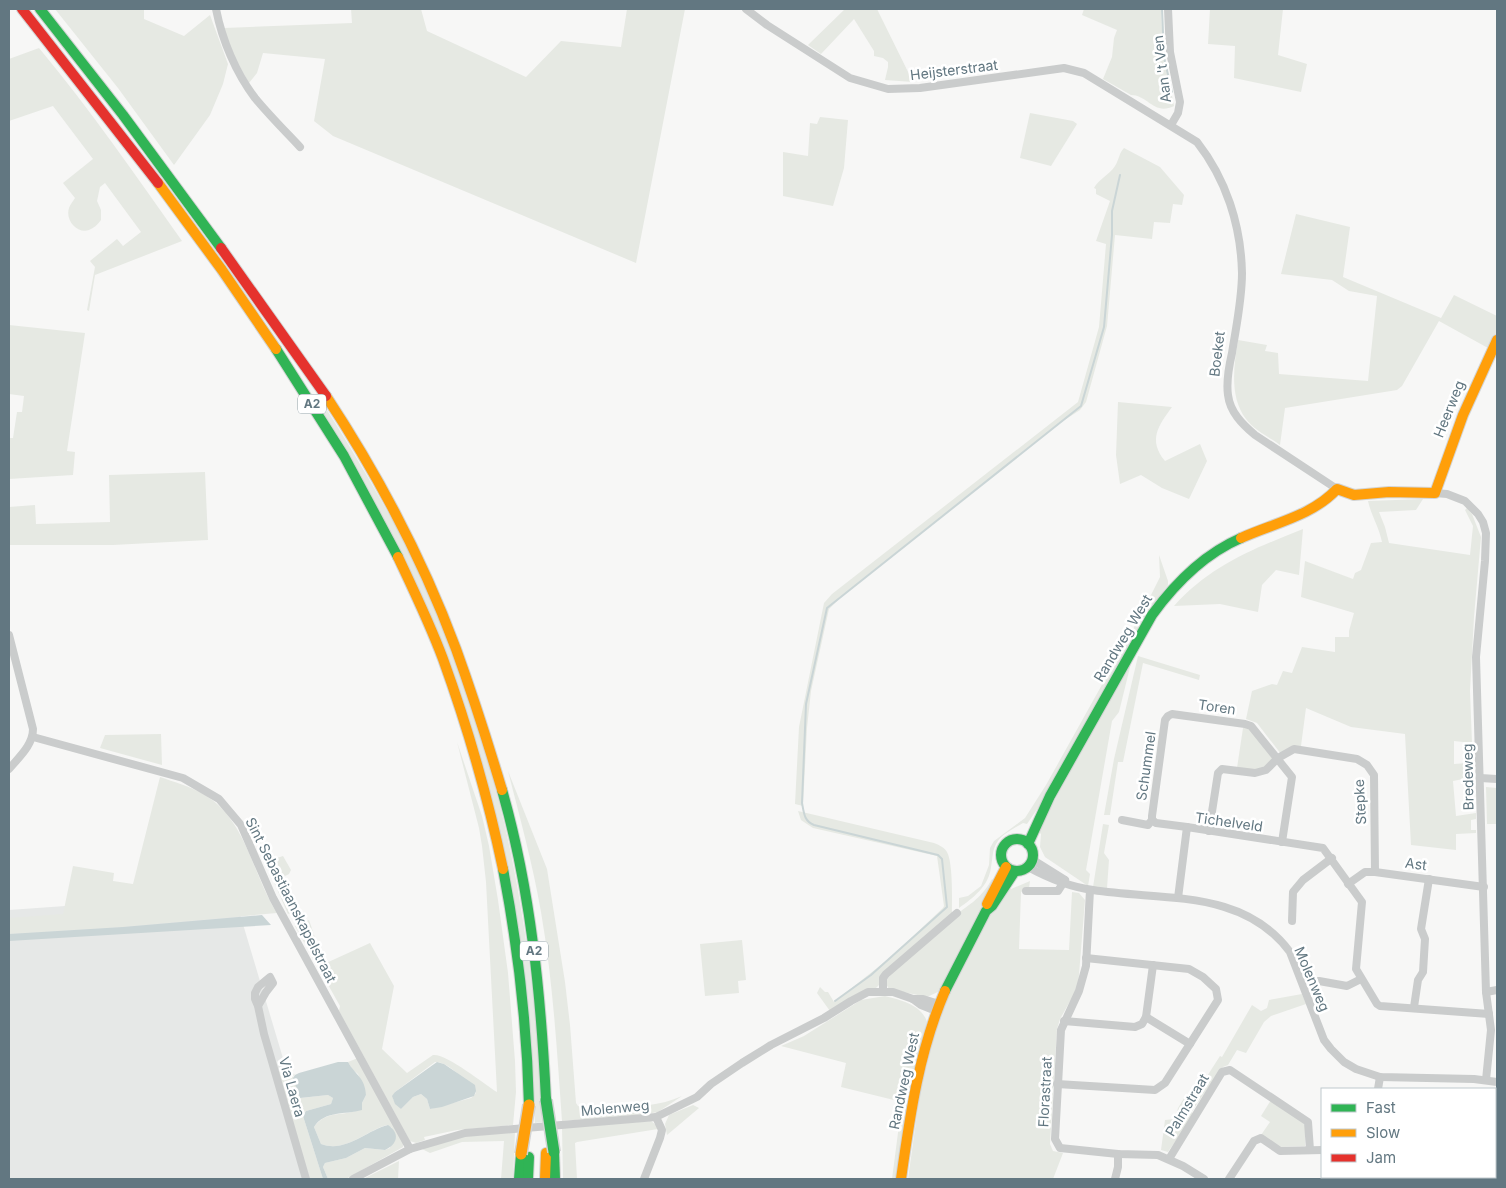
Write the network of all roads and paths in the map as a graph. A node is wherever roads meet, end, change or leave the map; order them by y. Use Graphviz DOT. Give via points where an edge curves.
graph roads {
  1 [pos="22,9"];
  2 [pos="40,9"];
  3 [pos="216,9"];
  4 [pos="746,9"];
  5 [pos="1168,9"];
  6 [pos="1172,125"];
  7 [pos="300,148"];
  8 [pos="1497,340"];
  9 [pos="1337,489"];
  10 [pos="1435,493"];
  11 [pos="9,635"];
  12 [pos="1168,716"];
  13 [pos="33,737"];
  14 [pos="1278,758"];
  15 [pos="9,769"];
  16 [pos="1480,778"];
  17 [pos="1497,779"];
  18 [pos="1122,820"];
  19 [pos="1152,820"];
  20 [pos="1187,827"];
  21 [pos="1209,831"];
  22 [pos="1025,842"];
  23 [pos="1282,842"];
  24 [pos="1332,858"];
  25 [pos="1030,863"];
  26 [pos="1011,869"];
  27 [pos="1375,872"];
  28 [pos="1429,879"];
  29 [pos="1065,881"];
  30 [pos="1348,884"];
  31 [pos="1484,888"];
  32 [pos="1090,890"];
  33 [pos="1026,891"];
  34 [pos="1178,898"];
  35 [pos="956,913"];
  36 [pos="1292,921"];
  37 [pos="1086,958"];
  38 [pos="1153,965"];
  39 [pos="1361,979"];
  40 [pos="1319,981"];
  41 [pos="1497,990"];
  42 [pos="883,991"];
  43 [pos="1486,992"];
  44 [pos="258,1006"];
  45 [pos="937,1008"];
  46 [pos="1414,1008"];
  47 [pos="1489,1014"];
  48 [pos="1146,1017"];
  49 [pos="1064,1021"];
  50 [pos="1190,1044"];
  51 [pos="1380,1077"];
  52 [pos="1486,1080"];
  53 [pos="1497,1082"];
  54 [pos="1057,1084"];
  55 [pos="1378,1088"];
  56 [pos="656,1117"];
  57 [pos="410,1149"];
  58 [pos="1310,1150"];
  59 [pos="1321,1150"];
  60 [pos="550,1152"];
  61 [pos="525,1154"];
  62 [pos="1118,1154"];
  63 [pos="1169,1159"];
  64 [pos="304,1178"];
  65 [pos="353,1179"];
  66 [pos="518,1179"];
  67 [pos="528,1179"];
  68 [pos="545,1179"];
  69 [pos="555,1179"];
  70 [pos="644,1179"];
  71 [pos="901,1179"];
  72 [pos="1115,1179"];
  73 [pos="1204,1179"];
  74 [pos="1229,1179"];
  1 -- 61 [label="main road, A2, bridge" via="138,154 260,323 338,444 408,579 461,711 500,855 513,923 526,1035 529,1103"];
  2 -- 60 [label="main road, A2, bridge" via="153,152 271,316 351,436 412,548 442,613 479,713 519,863 537,967"];
  3 -- 7 [label="street" via="228,50 244,83"];
  4 -- 6 [label="street, Heijsterstraat" via="855,80 888,89 920,88 1064,68 1084,73"];
  5 -- 6 [label="street, Aan 't Ven" via="1170,52 1180,102"];
  6 -- 9 [label="street, Boeket" via="1197,142 1208,156 1220,176 1235,220 1242,275 1228,376 1228,396 1234,412 1255,435"];
  8 -- 10 [label="main road, Heerweg" via="1464,412"];
  9 -- 10 [label="main road, Boeket" via="1354,495"];
  9 -- 22 [label="main road, Randweg West" via="1325,502 1217,550 1182,579 1158,606"];
  10 -- 16 [label="street, Bredeweg" via="1465,501 1478,514 1486,532 1476,657"];
  11 -- 13 [label="street"];
  12 -- 14 [label="street, Toren" via="1246,724"];
  12 -- 19 [label="street, Schummel"];
  13 -- 15 [label="street"];
  13 -- 57 [label="street, Sint Sebastiaanskapelstraat" via="183,778 219,799 241,825 273,898"];
  14 -- 21 [label="street" via="1266,770 1255,773 1222,769 1218,773"];
  14 -- 23 [label="street, Toren" via="1292,777"];
  14 -- 27 [label="street, Stepke" via="1294,749 1357,759 1367,765 1374,775"];
  16 -- 17 [label="street"];
  16 -- 31 [label="street, Bredeweg"];
  18 -- 19 [label="street, Schummel" via="1148,825"];
  19 -- 20 [label="street, Schummel"];
  20 -- 21 [label="street, Tichelveld"];
  20 -- 34 [label="street, Tichelveld"];
  21 -- 23 [label="street, Tichelveld"];
  22 -- 25 [label="main road" via="1033,851"];
  22 -- 26 [label="main road" via="1011,840 1003,847 1001,858"];
  23 -- 24 [label="street, Tichelveld" via="1323,848"];
  24 -- 30 [label="street, Tichelveld"];
  24 -- 36 [label="street" via="1293,892"];
  25 -- 26 [label="main road" via="1020,871"];
  25 -- 29 [label="street, Molenweg" via="1047,877"];
  26 -- 45 [label="main road, Randweg West" via="988,902"];
  27 -- 28 [label="street, Ast"];
  27 -- 30 [label="street, Ast" via="1365,872"];
  28 -- 31 [label="street, Ast"];
  28 -- 46 [label="street" via="1421,929 1425,939 1423,972 1418,980"];
  29 -- 32 [label="street, Molenweg"];
  29 -- 33 [label="street" via="1058,891"];
  30 -- 39 [label="street, Tichelveld" via="1362,902 1356,969"];
  31 -- 43 [label="street, Bredeweg"];
  32 -- 34 [label="street, Molenweg"];
  32 -- 37 [label="street, Florastraat"];
  34 -- 51 [label="street, Molenweg" via="1222,906 1243,914 1281,940 1290,952 1330,1049 1356,1069"];
  35 -- 42 [label="street" via="886,974"];
  37 -- 38 [label="street"];
  37 -- 49 [label="street, Florastraat" via="1079,991"];
  38 -- 48 [label="street"];
  38 -- 50 [label="street" via="1189,970 1216,988 1218,1000"];
  39 -- 40 [label="street" via="1347,986"];
  39 -- 46 [label="street, Tichelveld" via="1380,1006"];
  41 -- 43 [label="street"];
  42 -- 45 [label="street, Molenweg"];
  42 -- 56 [label="street, Molenweg" via="868,992 851,1001 749,1059 697,1096"];
  43 -- 47 [label="street, Bredeweg"];
  44 -- 64 [label="street, Via Laera"];
  45 -- 71 [label="main road, Randweg West" via="922,1058"];
  46 -- 47 [label="street, Tichelveld"];
  47 -- 52 [label="street, Bredeweg" via="1491,1030"];
  48 -- 49 [label="street" via="1135,1027"];
  48 -- 50 [label="street"];
  49 -- 54 [label="street, Florastraat"];
  50 -- 54 [label="street" via="1165,1084 1155,1090"];
  51 -- 52 [label="street, Molenweg"];
  51 -- 55 [label="street"];
  52 -- 53 [label="street"];
  54 -- 62 [label="street, Florastraat" via="1054,1139 1060,1148"];
  56 -- 57 [label="street, Molenweg" via="465,1133"];
  56 -- 70 [label="street" via="662,1130"];
  57 -- 65 [label="street, Molenweg"];
  58 -- 59 [label="street"];
  58 -- 63 [label="street, Palmstraat" via="1308,1122 1226,1070"];
  58 -- 74 [label="street" via="1280,1151 1261,1138 1254,1141"];
  60 -- 68 [label="main road, A2"];
  60 -- 69 [label="main road, A2"];
  61 -- 66 [label="main road, A2"];
  61 -- 67 [label="main road, A2"];
  62 -- 63 [label="street, Florastraat" via="1158,1155"];
  62 -- 72 [label="street"];
  63 -- 73 [label="street, Florastraat"];
}
